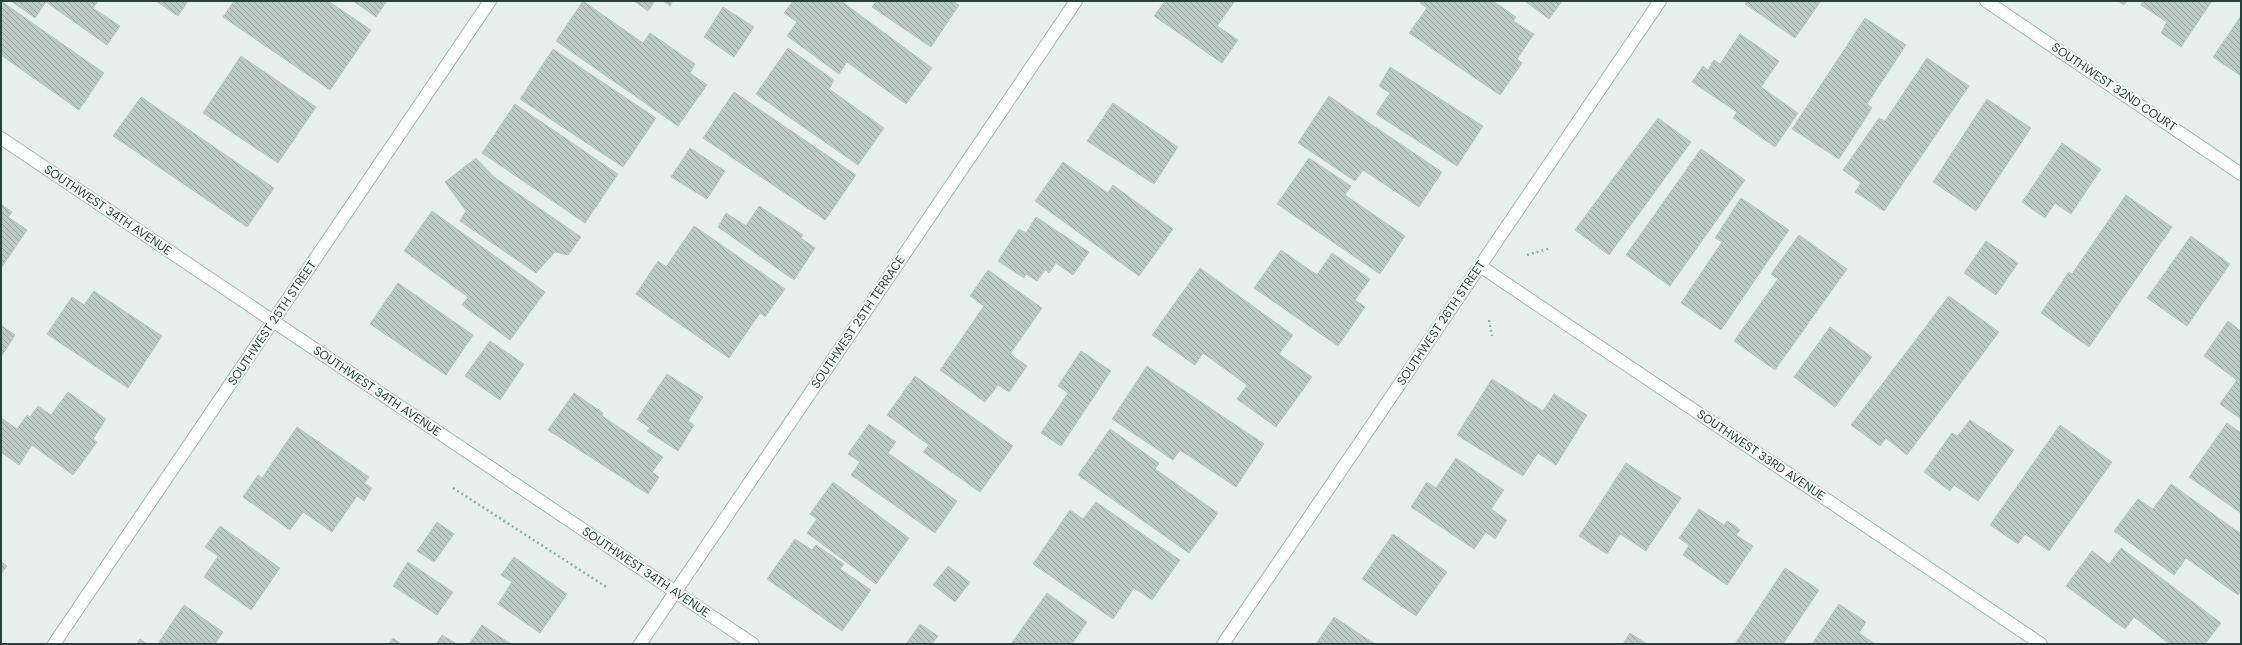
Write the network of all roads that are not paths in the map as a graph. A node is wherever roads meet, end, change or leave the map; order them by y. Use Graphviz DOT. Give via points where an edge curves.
graph roads {
  1 [pos="490,1"];
  2 [pos="1076,1"];
  3 [pos="1660,1"];
  4 [pos="1986,1"];
  5 [pos="1,138"];
  6 [pos="2241,174"];
  7 [pos="1480,266"];
  8 [pos="273,319"];
  9 [pos="676,592"];
  10 [pos="54,644"];
  11 [pos="640,644"];
  12 [pos="753,644"];
  13 [pos="1223,644"];
  14 [pos="2041,644"];
  1 -- 8 [label="street, SOUTHWEST 25TH STREET"];
  2 -- 9 [label="street, SOUTHWEST 25TH TERRACE"];
  3 -- 7 [label="street, SOUTHWEST 26TH STREET"];
  4 -- 6 [label="street, SOUTHWEST 32ND COURT"];
  5 -- 8 [label="street, SOUTHWEST 34TH AVENUE"];
  7 -- 13 [label="street, SOUTHWEST 26TH STREET"];
  7 -- 14 [label="street, SOUTHWEST 33RD AVENUE"];
  8 -- 9 [label="street, SOUTHWEST 34TH AVENUE"];
  8 -- 10 [label="street, SOUTHWEST 25TH STREET"];
  9 -- 11 [label="street, SOUTHWEST 25TH TERRACE"];
  9 -- 12 [label="street, SOUTHWEST 34TH AVENUE"];
}
